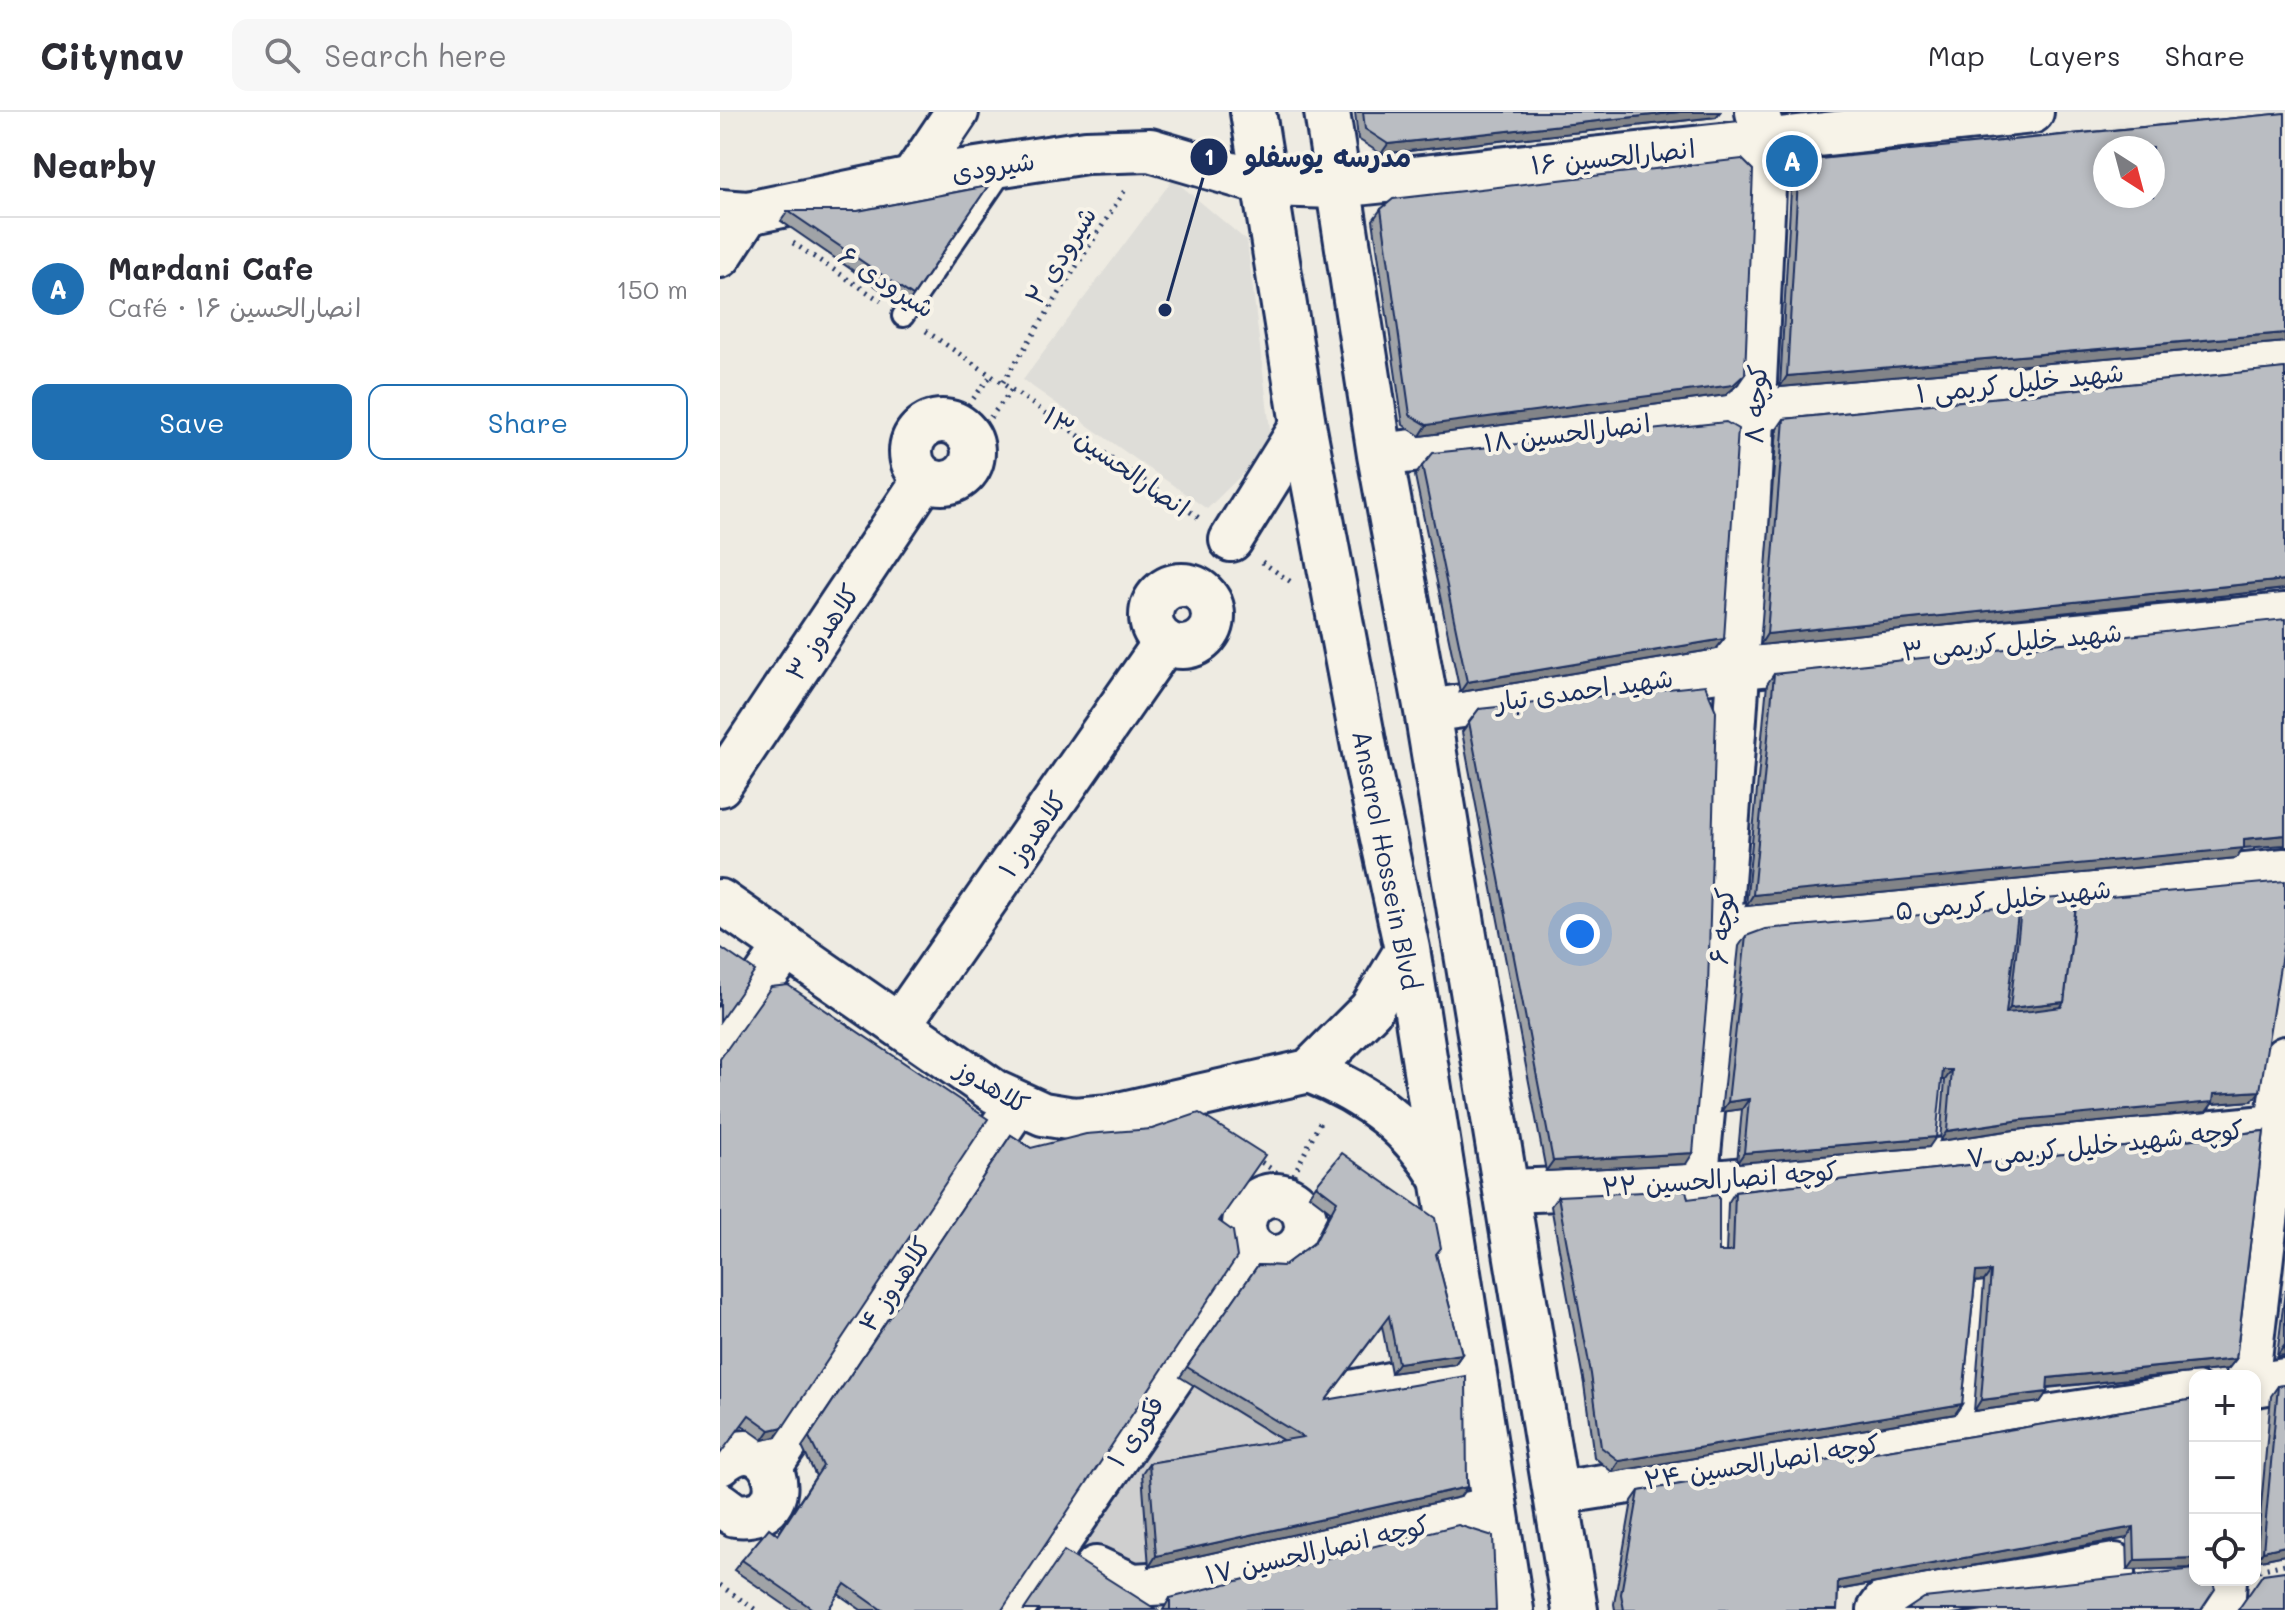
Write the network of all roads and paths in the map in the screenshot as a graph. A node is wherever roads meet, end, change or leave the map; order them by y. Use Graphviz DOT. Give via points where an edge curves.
graph roads {
  1 [pos="957,112"];
  2 [pos="2032,112"];
  3 [pos="1254,120"];
  4 [pos="1876,120"];
  5 [pos="1762,126"];
  6 [pos="1150,150"];
  7 [pos="1008,163"];
  8 [pos="1335,165"];
  9 [pos="912,179"];
  10 [pos="1269,201"];
  11 [pos="734,212"];
  12 [pos="720,256"];
  13 [pos="903,316"];
  14 [pos="2285,355"];
  15 [pos="992,374"];
  16 [pos="1003,382"];
  17 [pos="1013,388"];
  18 [pos="1755,409"];
  19 [pos="1303,424"];
  20 [pos="963,434"];
  21 [pos="1380,455"];
  22 [pos="1231,540"];
  23 [pos="2285,615"];
  24 [pos="1340,616"];
  25 [pos="1165,642"];
  26 [pos="1740,667"];
  27 [pos="1427,711"];
  28 [pos="720,785"];
  29 [pos="2285,870"];
  30 [pos="720,901"];
  31 [pos="1722,927"];
  32 [pos="786,947"];
  33 [pos="1407,949"];
  34 [pos="899,1025"];
  35 [pos="720,1042"];
  36 [pos="2285,1058"];
  37 [pos="1325,1077"];
  38 [pos="1018,1103"];
  39 [pos="2281,1125"];
  40 [pos="1934,1144"];
  41 [pos="1252,1155"];
  42 [pos="1443,1181"];
  43 [pos="1709,1183"];
  44 [pos="1287,1189"];
  45 [pos="1508,1191"];
  46 [pos="1719,1254"];
  47 [pos="1976,1289"];
  48 [pos="1472,1367"];
  49 [pos="2249,1370"];
  50 [pos="2285,1380"];
  51 [pos="2261,1384"];
  52 [pos="1346,1393"];
  53 [pos="2189,1395"];
  54 [pos="1965,1428"];
  55 [pos="720,1464"];
  56 [pos="771,1466"];
  57 [pos="1558,1493"];
  58 [pos="720,1504"];
  59 [pos="1493,1508"];
  60 [pos="2285,1564"];
  61 [pos="2115,1565"];
  62 [pos="1096,1568"];
  63 [pos="720,1585"];
  64 [pos="2229,1589"];
  65 [pos="756,1610"];
  66 [pos="1012,1610"];
  67 [pos="1511,1610"];
  68 [pos="1575,1610"];
  69 [pos="1879,1610"];
  1 -- 9 [label="street"];
  2 -- 4 [label="street, انصارالحسین ۱۶"];
  3 -- 8 [label="main road" via="1276,169 1289,174"];
  3 -- 10 [label="main road, Ansarol Hossein Blvd"];
  4 -- 5 [label="street, انصارالحسین ۱۶"];
  5 -- 8 [label="street, انصارالحسین ۱۶"];
  5 -- 18 [label="street, کوچه ۸"];
  6 -- 7 [label="street, شیرودی"];
  6 -- 10 [label="street, شیرودی"];
  6 -- 16 [label="path, شیرودی ۲"];
  7 -- 9 [label="street, شیرودی"];
  7 -- 13 [label="lane"];
  8 -- 10 [label="main road"];
  8 -- 21 [label="main road"];
  9 -- 11 [label="street, شیرودی"];
  10 -- 19 [label="main road, Ansarol Hossein Blvd"];
  11 -- 12 [label="street"];
  11 -- 13 [label="path, شیرودی ۶"];
  13 -- 15 [label="path, شیرودی ۶"];
  14 -- 18 [label="street, شهید خلیل کریمی ۱"];
  15 -- 16 [label="path, شیرودی ۶"];
  15 -- 20 [label="path"];
  16 -- 17 [label="path, انصارالحسین ۱۳"];
  17 -- 20 [label="path"];
  17 -- 22 [label="path, انصارالحسین ۱۳"];
  18 -- 21 [label="street, انصارالحسین ۱۸"];
  18 -- 26 [label="street, کوچه ۸"];
  19 -- 22 [label="street"];
  19 -- 24 [label="main road, Ansarol Hossein Blvd"];
  20 -- 28 [label="street, کلاهدوز ۳" via="940,421 914,437 911,457 925,478"];
  21 -- 27 [label="main road"];
  22 -- 24 [label="path, انصارالحسین ۱۳"];
  23 -- 26 [label="street, شهید خلیل کریمی ۳"];
  24 -- 33 [label="main road, Ansarol Hossein Blvd"];
  25 -- 34 [label="street, کلاهدوز ۱"];
  26 -- 27 [label="street, شهید احمدی تبار"];
  26 -- 31 [label="street, کوچه ۶"];
  27 -- 45 [label="main road"];
  29 -- 31 [label="street, شهید خلیل کریمی ۵"];
  30 -- 32 [label="street, کلاهدوز"];
  31 -- 43 [label="street, کوچه ۶"];
  32 -- 34 [label="street, کلاهدوز"];
  32 -- 35 [label="street"];
  33 -- 37 [label="street"];
  33 -- 42 [label="main road, Ansarol Hossein Blvd"];
  34 -- 38 [label="street, کلاهدوز"];
  36 -- 39 [label="street"];
  37 -- 38 [label="street, کلاهدوز" via="1110,1116 1074,1119"];
  37 -- 42 [label="street" via="1367,1099 1406,1131"];
  37 -- 44 [label="path"];
  38 -- 56 [label="street, کلاهدوز ۴"];
  39 -- 40 [label="street, کوچه شهید خلیل کریمی ۷"];
  39 -- 49 [label="street"];
  40 -- 43 [label="street, کوچه انصارالحسین ۲۲"];
  41 -- 44 [label="path"];
  42 -- 48 [label="main road, Ansarol Hossein Blvd"];
  43 -- 45 [label="street, کوچه انصارالحسین ۲۲"];
  43 -- 46 [label="street, کوچه ۶"];
  44 -- 66 [label="street, فکوری ۱" via="1262,1197 1248,1211 1244,1231 1258,1252"];
  45 -- 57 [label="main road"];
  47 -- 54 [label="street"];
  48 -- 52 [label="street"];
  48 -- 59 [label="main road, Ansarol Hossein Blvd"];
  50 -- 51 [label="street"];
  53 -- 54 [label="street, کوچه انصارالحسین ۲۴"];
  54 -- 57 [label="street, کوچه انصارالحسین ۲۴"];
  55 -- 56 [label="street" via="749,1452"];
  56 -- 58 [label="street" via="776,1491 765,1509 735,1515"];
  57 -- 68 [label="main road"];
  59 -- 62 [label="street, کوچه انصارالحسین ۱۷" via="1167,1583 1133,1585"];
  59 -- 67 [label="main road, Ansarol Hossein Blvd"];
  60 -- 64 [label="path"];
  61 -- 69 [label="street" via="1884,1603"];
  63 -- 65 [label="path"];
}
